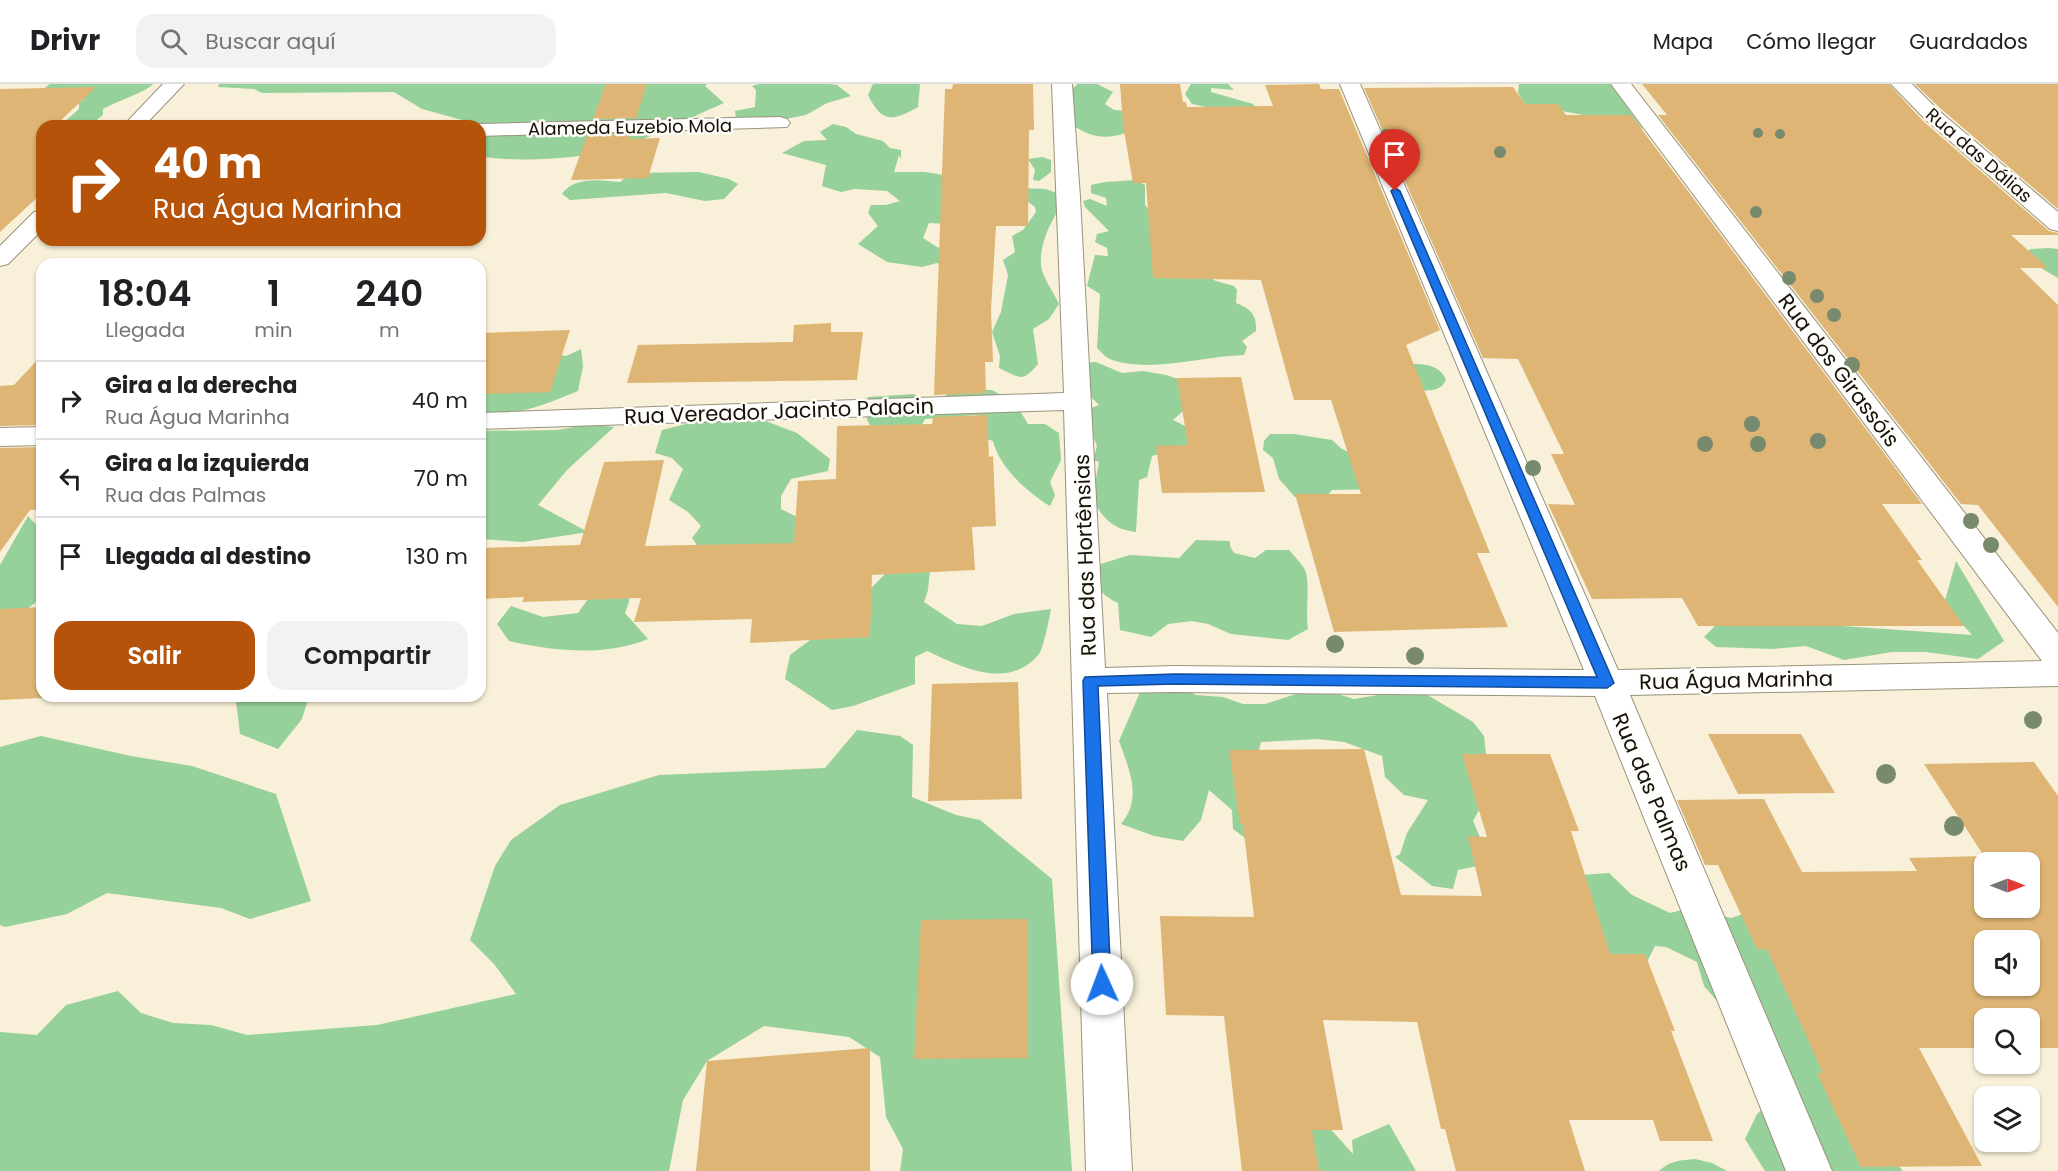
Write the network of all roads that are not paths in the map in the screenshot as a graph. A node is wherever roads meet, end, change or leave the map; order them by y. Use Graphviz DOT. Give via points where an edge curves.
graph roads {
  1 [pos="174,84"];
  2 [pos="1062,84"];
  3 [pos="1350,84"];
  4 [pos="1621,84"];
  5 [pos="1901,84"];
  6 [pos="139,120"];
  7 [pos="780,123"];
  8 [pos="486,130"];
  9 [pos="36,223"];
  10 [pos="2058,224"];
  11 [pos="0,259"];
  12 [pos="1078,401"];
  13 [pos="486,421"];
  14 [pos="36,436"];
  15 [pos="0,437"];
  16 [pos="2058,657"];
  17 [pos="2058,674"];
  18 [pos="1090,681"];
  19 [pos="1607,683"];
  20 [pos="1110,1171"];
  21 [pos="1809,1171"];
  1 -- 6 [label="street"];
  2 -- 12 [label="street, Rua das Hortênsias"];
  3 -- 19 [label="street, Rua das Palmas"];
  4 -- 16 [label="street, Rua dos Girassóis"];
  5 -- 10 [label="street, Rua das Dálias"];
  7 -- 8 [label="street, Alameda Euzebio Mola"];
  9 -- 11 [label="street"];
  12 -- 13 [label="street, Rua Vereador Jacinto Palacin"];
  12 -- 18 [label="street, Rua das Hortênsias"];
  14 -- 15 [label="street"];
  17 -- 19 [label="street, Rua Água Marinha"];
  18 -- 19 [label="street, Rua Água Marinha"];
  18 -- 20 [label="street, Rua das Hortênsias"];
  19 -- 21 [label="street, Rua das Palmas"];
}
